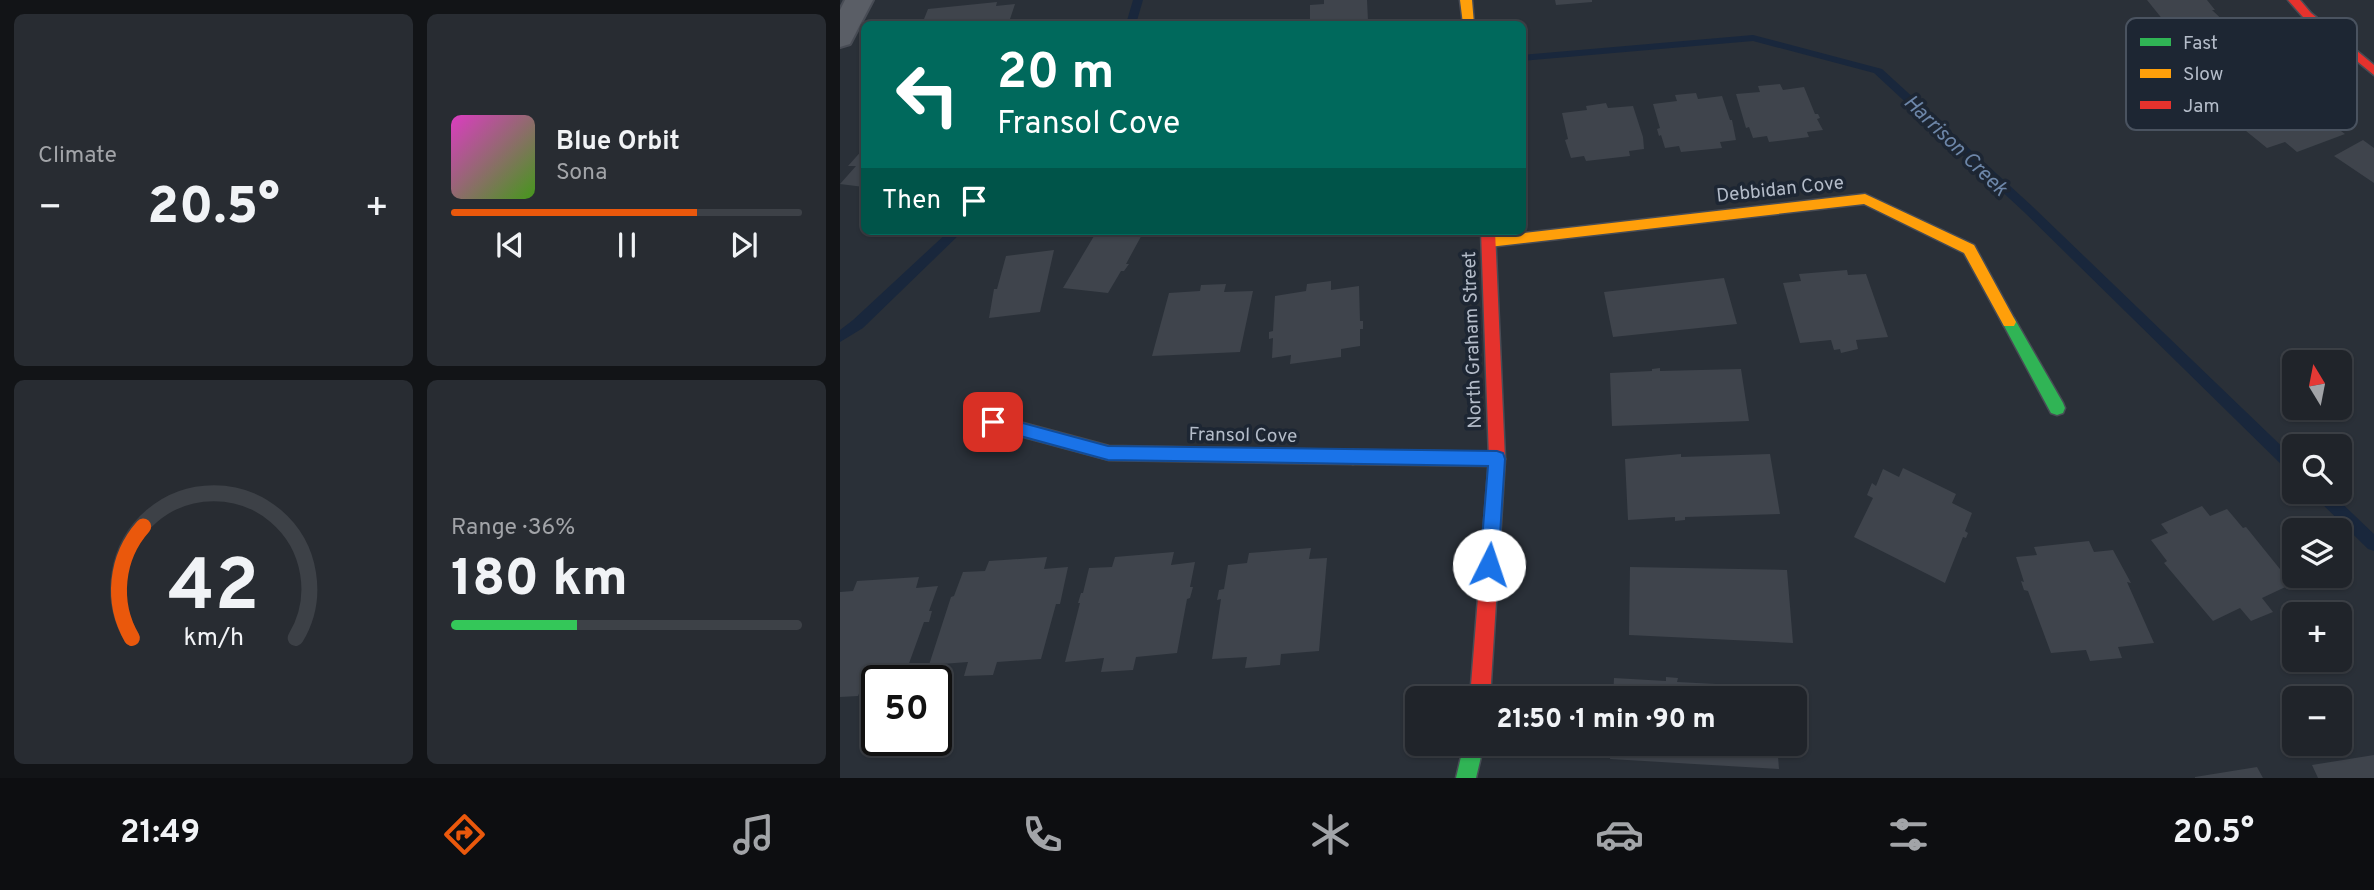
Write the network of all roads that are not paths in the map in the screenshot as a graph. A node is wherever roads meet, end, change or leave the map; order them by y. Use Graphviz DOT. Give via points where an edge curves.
graph roads {
  1 [pos="859,0"];
  2 [pos="1466,0"];
  3 [pos="2294,0"];
  4 [pos="2311,18"];
  5 [pos="1469,21"];
  6 [pos="840,38"];
  7 [pos="2357,57"];
  8 [pos="2374,71"];
  9 [pos="1526,233"];
  10 [pos="1508,235"];
  11 [pos="1488,237"];
  12 [pos="2057,408"];
  13 [pos="993,422"];
  14 [pos="1497,459"];
  15 [pos="1481,686"];
  16 [pos="1471,756"];
  17 [pos="1466,778"];
  1 -- 6 [label="street"];
  2 -- 5 [label="street"];
  3 -- 4 [label="street"];
  7 -- 8 [label="street"];
  9 -- 12 [label="street, Debbidan Cove" via="1865,200 1969,249"];
  10 -- 11 [label="street, Debbidan Cove"];
  11 -- 14 [label="street, North Graham Street"];
  13 -- 14 [label="street, Fransol Cove" via="1108,453"];
  14 -- 15 [label="street, North Graham Street"];
  16 -- 17 [label="street"];
}
